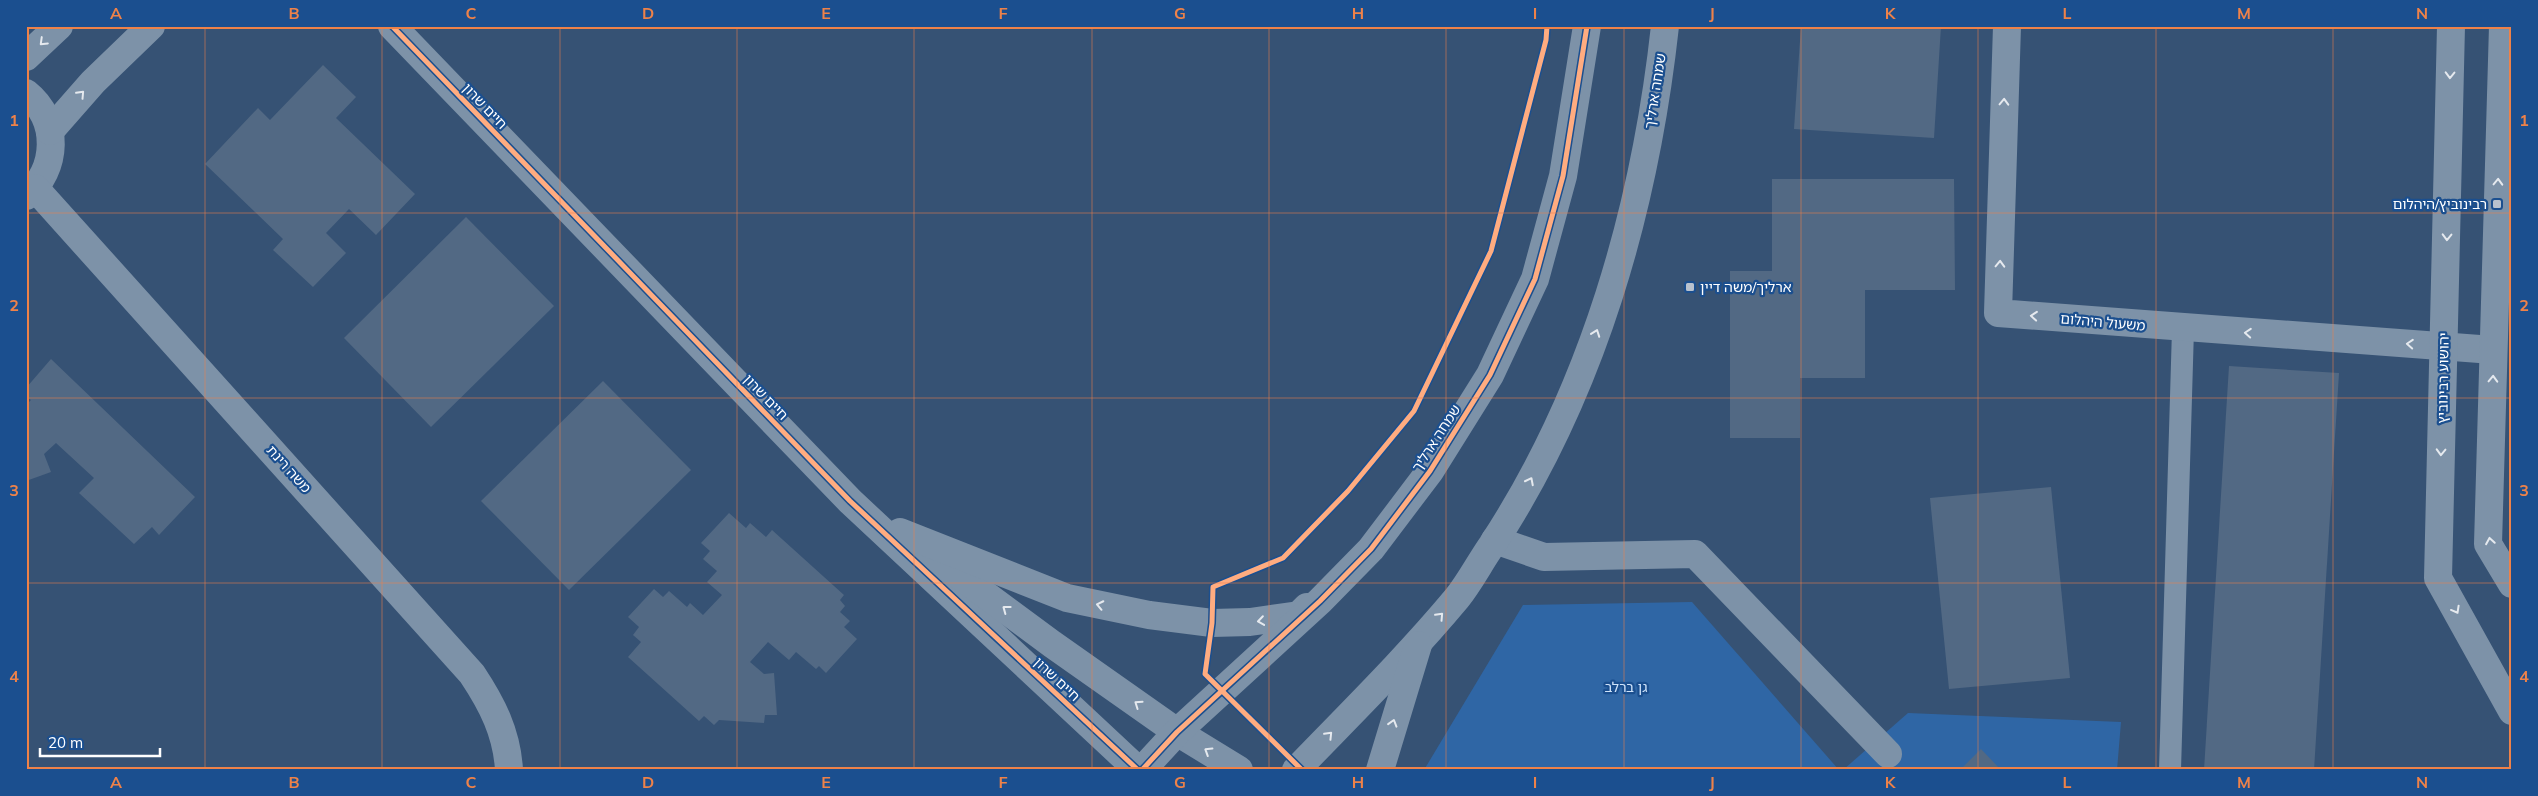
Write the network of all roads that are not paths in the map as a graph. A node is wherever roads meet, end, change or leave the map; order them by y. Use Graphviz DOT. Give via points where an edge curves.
graph roads {
  1 [pos="60,26"];
  2 [pos="151,26"];
  3 [pos="392,26"];
  4 [pos="1587,26"];
  5 [pos="1665,26"];
  6 [pos="2007,26"];
  7 [pos="2451,26"];
  8 [pos="2503,26"];
  9 [pos="26,57"];
  10 [pos="26,94"];
  11 [pos="50,131"];
  12 [pos="31,192"];
  13 [pos="2183,329"];
  14 [pos="2444,346"];
  15 [pos="2494,350"];
  16 [pos="850,501"];
  17 [pos="900,532"];
  18 [pos="1495,540"];
  19 [pos="1371,549"];
  20 [pos="2512,584"];
  21 [pos="1421,637"];
  22 [pos="2512,711"];
  23 [pos="1178,732"];
  24 [pos="1888,754"];
  25 [pos="509,770"];
  26 [pos="1140,770"];
  27 [pos="1239,770"];
  28 [pos="1296,770"];
  29 [pos="1380,770"];
  30 [pos="2170,770"];
  1 -- 9 [label="street, one-way"];
  11 -- 2 [label="street, one-way" via="93,82"];
  3 -- 16 [label="street, חיים שרון"];
  4 -- 19 [label="street, שמחה ארליך" via="1563,176 1535,279 1490,375 1430,471"];
  18 -- 5 [label="street, שמחה ארליך, one-way" via="1517,506 1571,401 1607,304 1636,196 1659,84"];
  13 -- 6 [label="street, משעול היהלום, one-way" via="1998,313"];
  7 -- 14 [label="street, יהושוע רבינוביץ, one-way"];
  15 -- 8 [label="street, one-way"];
  10 -- 11 [label="street" via="43,113"];
  11 -- 12 [label="street" via="49,161"];
  12 -- 25 [label="street, משה רינת" via="472,674 503,730"];
  14 -- 13 [label="street, משעול היהלום, one-way"];
  13 -- 30 [label="lane"];
  14 -- 15 [label="street, משעול היהלום"];
  14 -- 22 [label="street, יהושוע רבינוביץ, one-way" via="2438,578"];
  20 -- 15 [label="street, one-way" via="2488,544"];
  16 -- 17 [label="street, חיים שרון"];
  16 -- 26 [label="street, חיים שרון"];
  19 -- 17 [label="street, one-way" via="1299,615 1212,623 1149,615 1066,598"];
  23 -- 17 [label="street, חיים שרון, one-way"];
  21 -- 18 [label="street, שמחה ארליך, one-way" via="1457,597"];
  18 -- 24 [label="street" via="1544,557 1696,554"];
  19 -- 23 [label="street, שמחה ארליך" via="1320,601"];
  28 -- 21 [label="street, שמחה ארליך, one-way"];
  29 -- 21 [label="street, one-way"];
  23 -- 26 [label="street, שמחה ארליך"];
  27 -- 23 [label="street, חיים שרון, one-way"];
}
